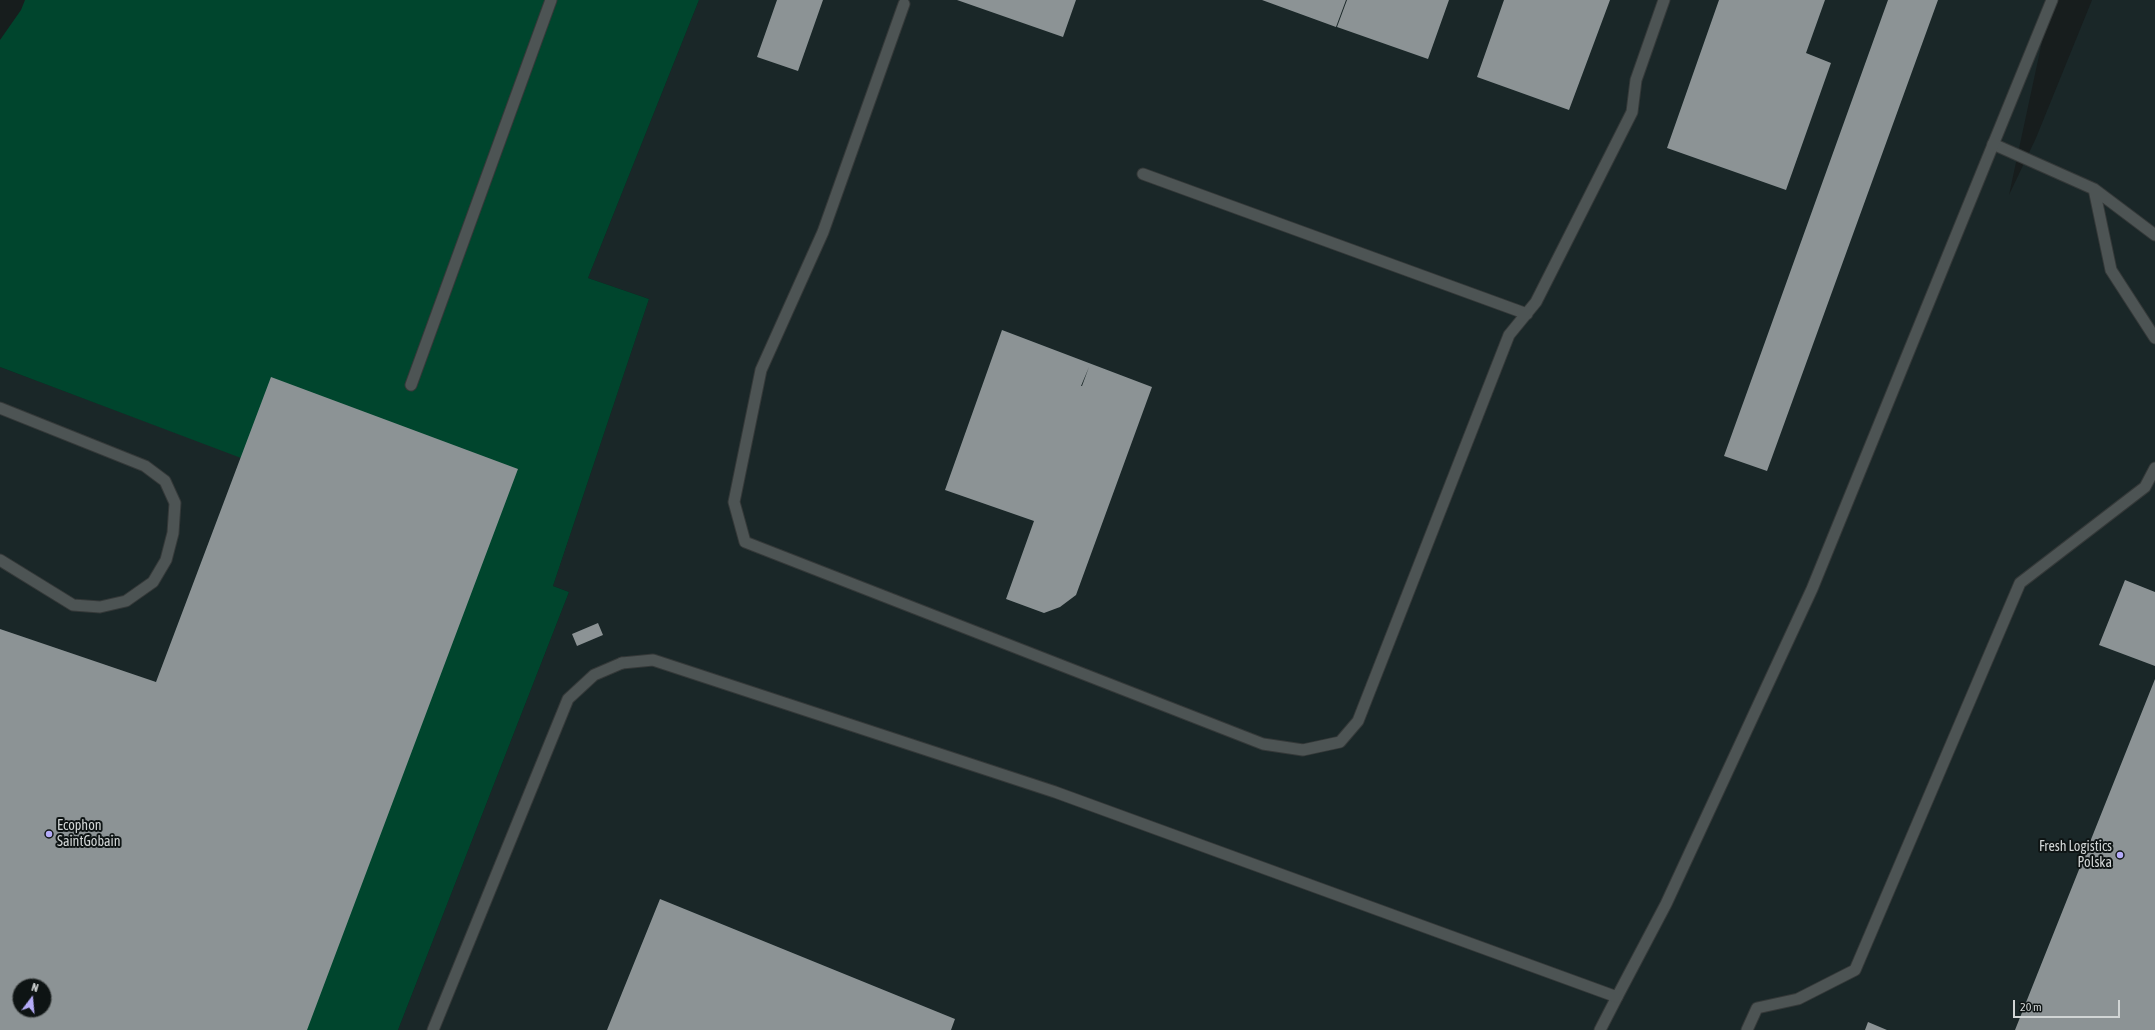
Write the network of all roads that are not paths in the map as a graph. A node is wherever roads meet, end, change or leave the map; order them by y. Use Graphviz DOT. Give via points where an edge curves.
graph roads {
  1 [pos="551,0"];
  2 [pos="1664,0"];
  3 [pos="2052,0"];
  4 [pos="904,4"];
  5 [pos="1993,144"];
  6 [pos="1143,174"];
  7 [pos="2094,189"];
  8 [pos="2155,235"];
  9 [pos="1527,314"];
  10 [pos="2155,338"];
  11 [pos="411,385"];
  12 [pos="0,408"];
  13 [pos="2155,468"];
  14 [pos="0,560"];
  15 [pos="1617,997"];
  16 [pos="433,1030"];
  17 [pos="1600,1030"];
  18 [pos="1747,1030"];
  1 -- 11 [label="street"];
  2 -- 9 [label="street" via="1636,80 1632,112 1536,302"];
  3 -- 5 [label="street"];
  4 -- 9 [label="street" via="823,232 761,370 734,502 745,542 1263,744 1303,750 1340,742 1358,721 1510,335"];
  5 -- 7 [label="street"];
  5 -- 15 [label="street" via="1812,589 1666,904"];
  6 -- 9 [label="street"];
  7 -- 8 [label="street"];
  7 -- 10 [label="street" via="2111,270"];
  12 -- 14 [label="street" via="144,466 165,481 175,503 173,533 166,560 153,582 126,601 100,607 73,605"];
  13 -- 18 [label="street" via="2145,487 2020,583 1855,970 1798,999 1757,1008"];
  15 -- 16 [label="street" via="1048,790 653,660 622,663 594,676 568,699"];
  15 -- 17 [label="street"];
}
